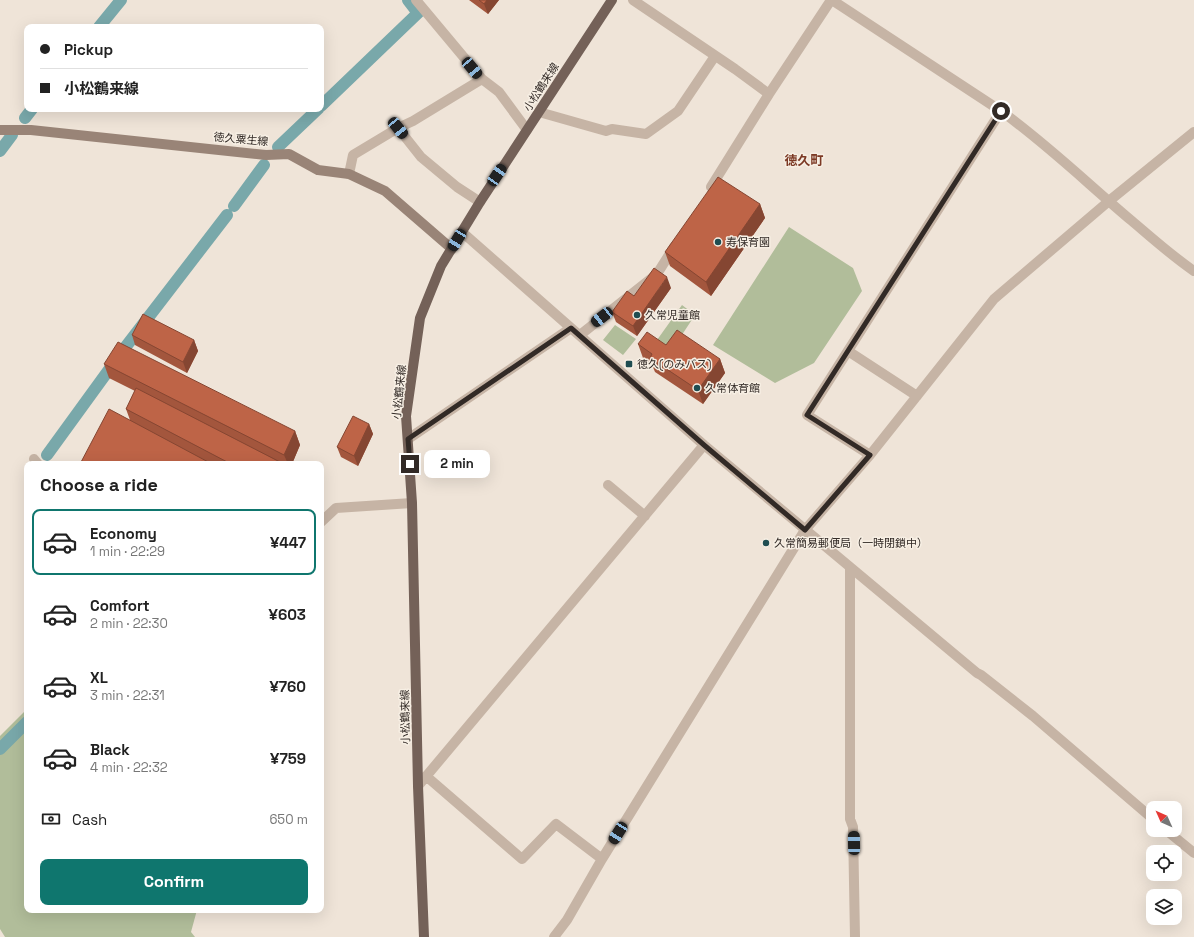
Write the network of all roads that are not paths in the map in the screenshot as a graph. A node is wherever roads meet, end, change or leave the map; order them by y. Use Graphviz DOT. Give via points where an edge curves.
graph roads {
  1 [pos="416,0"];
  2 [pos="612,0"];
  3 [pos="633,0"];
  4 [pos="831,0"];
  5 [pos="715,56"];
  6 [pos="482,79"];
  7 [pos="769,94"];
  8 [pos="1001,111"];
  9 [pos="539,112"];
  10 [pos="398,128"];
  11 [pos="4,129"];
  12 [pos="527,130"];
  13 [pos="1194,132"];
  14 [pos="349,174"];
  15 [pos="707,194"];
  16 [pos="1109,201"];
  17 [pos="480,202"];
  18 [pos="462,232"];
  19 [pos="678,241"];
  20 [pos="452,249"];
  21 [pos="1194,270"];
  22 [pos="571,328"];
  23 [pos="580,335"];
  24 [pos="848,351"];
  25 [pos="917,396"];
  26 [pos="408,439"];
  27 [pos="704,445"];
  28 [pos="870,455"];
  29 [pos="608,485"];
  30 [pos="412,503"];
  31 [pos="645,516"];
  32 [pos="324,519"];
  33 [pos="805,530"];
  34 [pos="850,567"];
  35 [pos="426,776"];
  36 [pos="418,786"];
  37 [pos="1146,813"];
  38 [pos="1175,837"];
  39 [pos="1194,853"];
  40 [pos="602,859"];
  41 [pos="424,937"];
  42 [pos="554,937"];
  43 [pos="856,937"];
  1 -- 6 [label="street"];
  2 -- 9 [label="main road, 小松鶴来線"];
  3 -- 5 [label="street"];
  4 -- 7 [label="street"];
  4 -- 8 [label="street"];
  5 -- 7 [label="street"];
  5 -- 9 [label="street" via="678,111 646,134 612,129 606,131"];
  6 -- 10 [label="street"];
  6 -- 12 [label="street" via="499,92"];
  7 -- 15 [label="street"];
  8 -- 16 [label="street" via="1052,149"];
  8 -- 24 [label="street"];
  9 -- 12 [label="main road, 小松鶴来線"];
  10 -- 14 [label="street" via="353,155"];
  10 -- 17 [label="street" via="421,157 457,187"];
  11 -- 14 [label="main road, 徳久粟生線" via="266,155 289,154 318,170"];
  12 -- 17 [label="main road, 小松鶴来線"];
  13 -- 16 [label="street"];
  14 -- 20 [label="main road, 徳久粟生線" via="385,191"];
  16 -- 21 [label="street" via="1156,242"];
  16 -- 25 [label="street" via="994,299"];
  17 -- 18 [label="main road, 小松鶴来線"];
  18 -- 20 [label="main road, 小松鶴来線"];
  18 -- 22 [label="street"];
  19 -- 23 [label="street" via="657,274"];
  20 -- 26 [label="main road, 小松鶴来線" via="441,266 420,318 406,416"];
  22 -- 23 [label="street"];
  22 -- 26 [label="street"];
  23 -- 27 [label="street"];
  24 -- 25 [label="street"];
  24 -- 28 [label="street" via="807,415"];
  25 -- 28 [label="street"];
  26 -- 30 [label="main road, 小松鶴来線"];
  27 -- 31 [label="street"];
  27 -- 33 [label="street"];
  28 -- 33 [label="street"];
  29 -- 31 [label="street"];
  30 -- 32 [label="street" via="336,508"];
  30 -- 36 [label="main road, 小松鶴来線"];
  31 -- 35 [label="street"];
  33 -- 34 [label="street"];
  33 -- 40 [label="street"];
  34 -- 37 [label="street" via="977,673 1033,716"];
  34 -- 43 [label="street" via="850,819 853,828"];
  35 -- 36 [label="street"];
  35 -- 40 [label="street" via="522,859 556,824"];
  36 -- 41 [label="main road, 小松鶴来線"];
  38 -- 39 [label="street"];
  40 -- 42 [label="street" via="567,920"];
}
